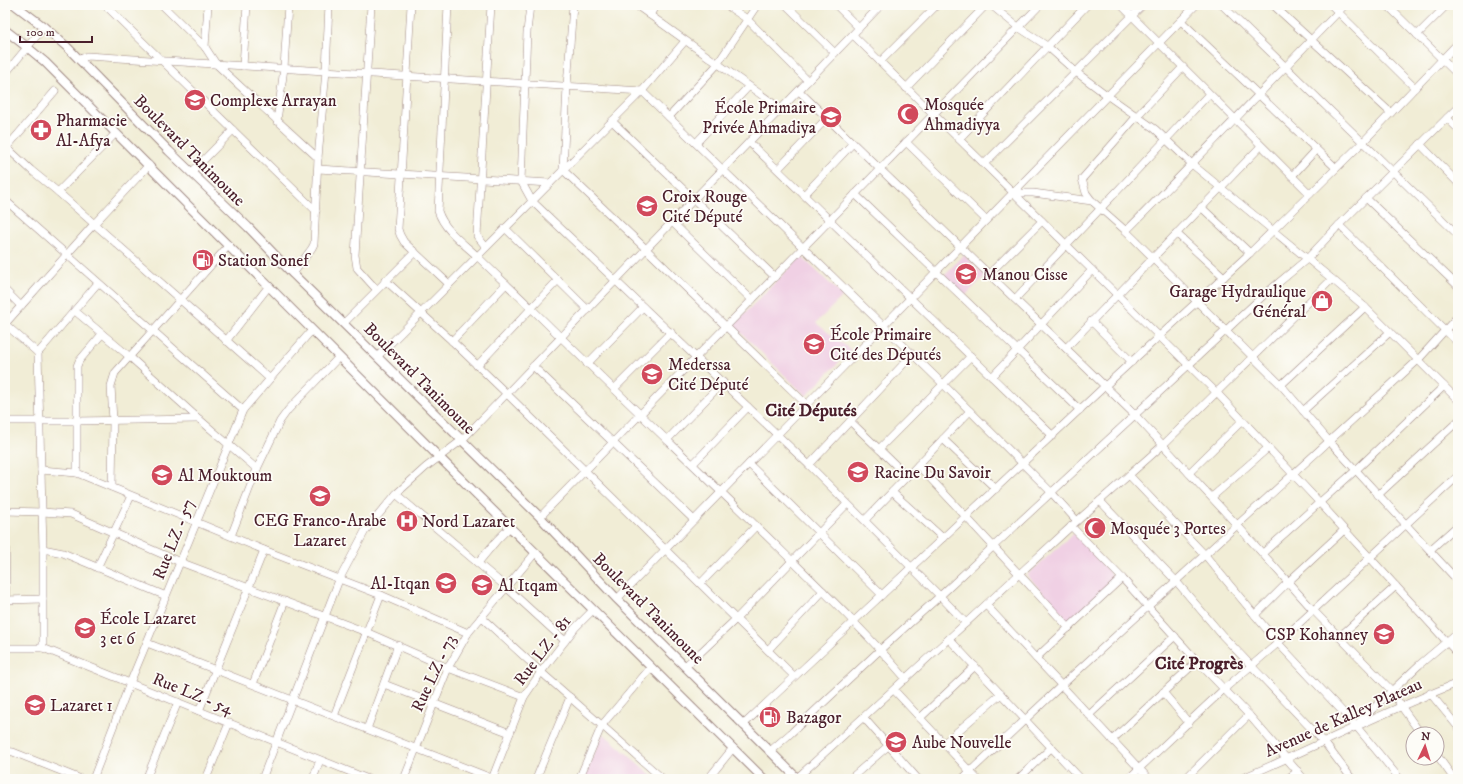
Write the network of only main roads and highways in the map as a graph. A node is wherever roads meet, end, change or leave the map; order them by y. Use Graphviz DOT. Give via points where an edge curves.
graph roads {
  1 [pos="15,5"];
  2 [pos="5,30"];
  3 [pos="764,779"];
  4 [pos="797,779"];
  1 -- 4 [label="main road, Boulevard Tanimoune" via="44,27 79,60 248,227 540,517 617,599"];
  2 -- 3 [label="main road" via="45,62"];
}
